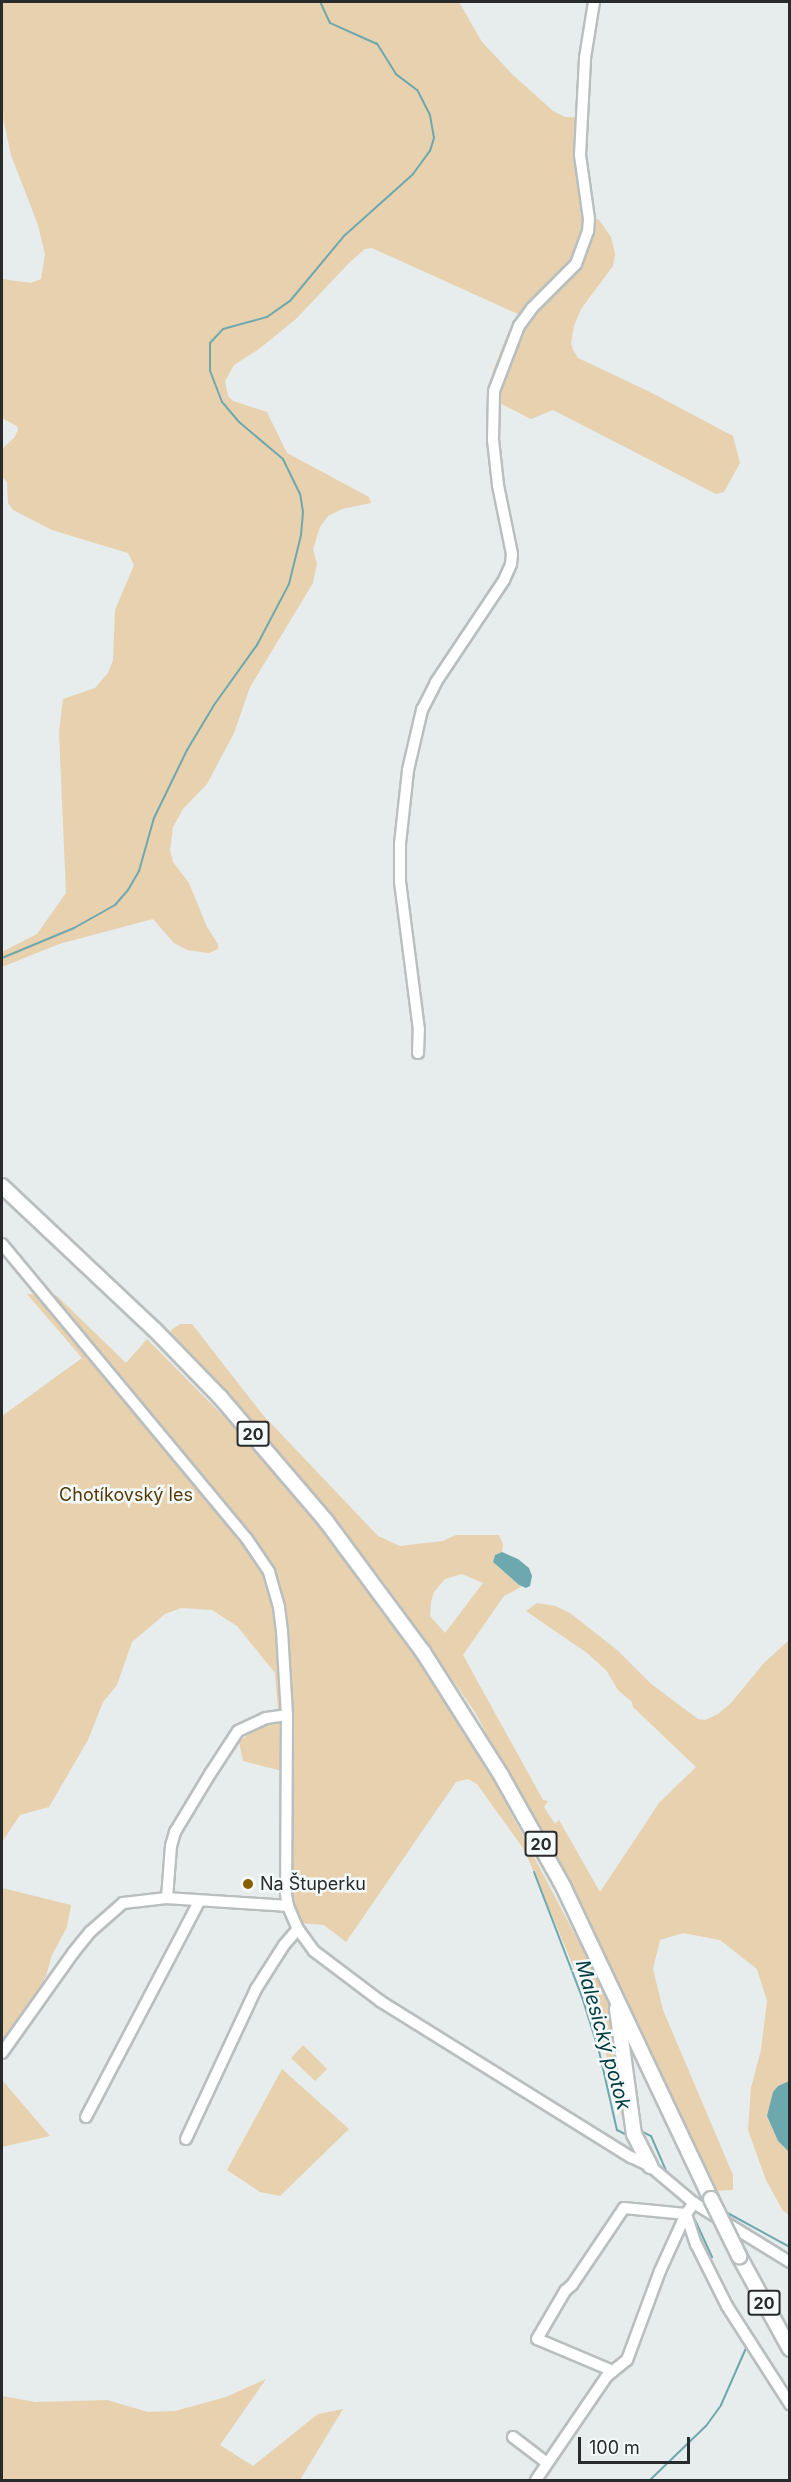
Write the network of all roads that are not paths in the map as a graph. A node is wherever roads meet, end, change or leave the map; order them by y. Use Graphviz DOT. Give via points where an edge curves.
graph roads {
  1 [pos="594,2"];
  2 [pos="418,1053"];
  3 [pos="2,1186"];
  4 [pos="2,1244"];
  5 [pos="287,1715"];
  6 [pos="167,1898"];
  7 [pos="199,1902"];
  8 [pos="288,1906"];
  9 [pos="298,1929"];
  10 [pos="607,1975"];
  11 [pos="2,2053"];
  12 [pos="86,2117"];
  13 [pos="186,2139"];
  14 [pos="650,2166"];
  15 [pos="694,2203"];
  16 [pos="686,2214"];
  17 [pos="789,2262"];
  18 [pos="789,2349"];
  19 [pos="613,2371"];
  20 [pos="789,2404"];
  21 [pos="513,2437"];
  22 [pos="547,2463"];
  23 [pos="536,2481"];
  1 -- 2 [label="street" via="585,58 580,155 588,231 576,264 532,308 519,327 494,392 493,440 511,564 431,691 422,710 408,770 400,881"];
  3 -- 10 [label="main road, 20" via="214,1390 353,1555 423,1652 495,1765 564,1886"];
  4 -- 5 [label="street" via="261,1557 279,1607"];
  5 -- 6 [label="street" via="266,1718 238,1731 215,1765 176,1832 168,1864"];
  5 -- 8 [label="street"];
  6 -- 7 [label="street"];
  6 -- 11 [label="street" via="123,1902 90,1932"];
  7 -- 8 [label="street"];
  7 -- 12 [label="street"];
  8 -- 9 [label="street"];
  9 -- 13 [label="street" via="256,1989"];
  9 -- 14 [label="street" via="314,1951 380,2001"];
  10 -- 14 [label="main road" via="622,2037 634,2134"];
  10 -- 18 [label="main road, 20, bridge" via="711,2199"];
  14 -- 15 [label="street"];
  15 -- 16 [label="street"];
  15 -- 17 [label="street"];
  16 -- 19 [label="street" via="627,2360"];
  16 -- 19 [label="street" via="624,2208 537,2339"];
  16 -- 20 [label="street" via="696,2244 727,2306"];
  19 -- 22 [label="street"];
  21 -- 22 [label="street"];
  22 -- 23 [label="street"];
}
